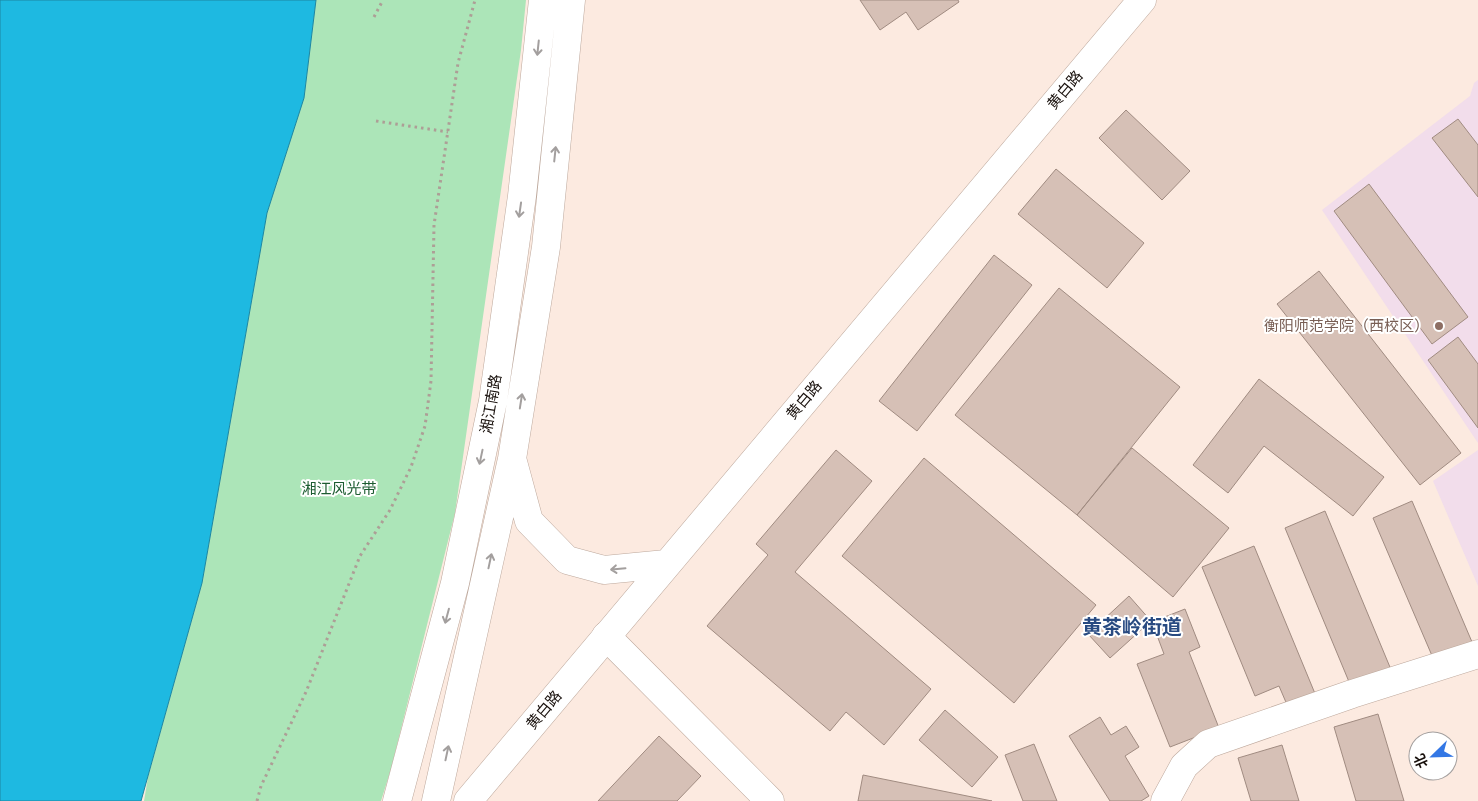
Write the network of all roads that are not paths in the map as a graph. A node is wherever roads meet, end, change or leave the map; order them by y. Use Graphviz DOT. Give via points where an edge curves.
graph roads {
  1 [pos="543,0"];
  2 [pos="571,0"];
  3 [pos="1142,0"];
  4 [pos="512,459"];
  5 [pos="666,564"];
  6 [pos="606,636"];
  7 [pos="1478,654"];
  8 [pos="397,801"];
  9 [pos="436,801"];
  10 [pos="468,801"];
  11 [pos="770,801"];
  12 [pos="1165,801"];
  1 -- 8 [label="main road, 湘江南路, one-way" via="522,196 493,401 455,583"];
  4 -- 2 [label="main road, 湘江南路, one-way" via="546,247"];
  3 -- 5 [label="main road, 黄白路"];
  5 -- 4 [label="main road, one-way" via="604,570 567,560 529,520"];
  9 -- 4 [label="main road, 湘江南路, one-way"];
  5 -- 6 [label="main road, 黄白路"];
  6 -- 10 [label="main road, 黄白路"];
  6 -- 11 [label="main road"];
  7 -- 12 [label="main road" via="1208,744 1184,766"];
}
